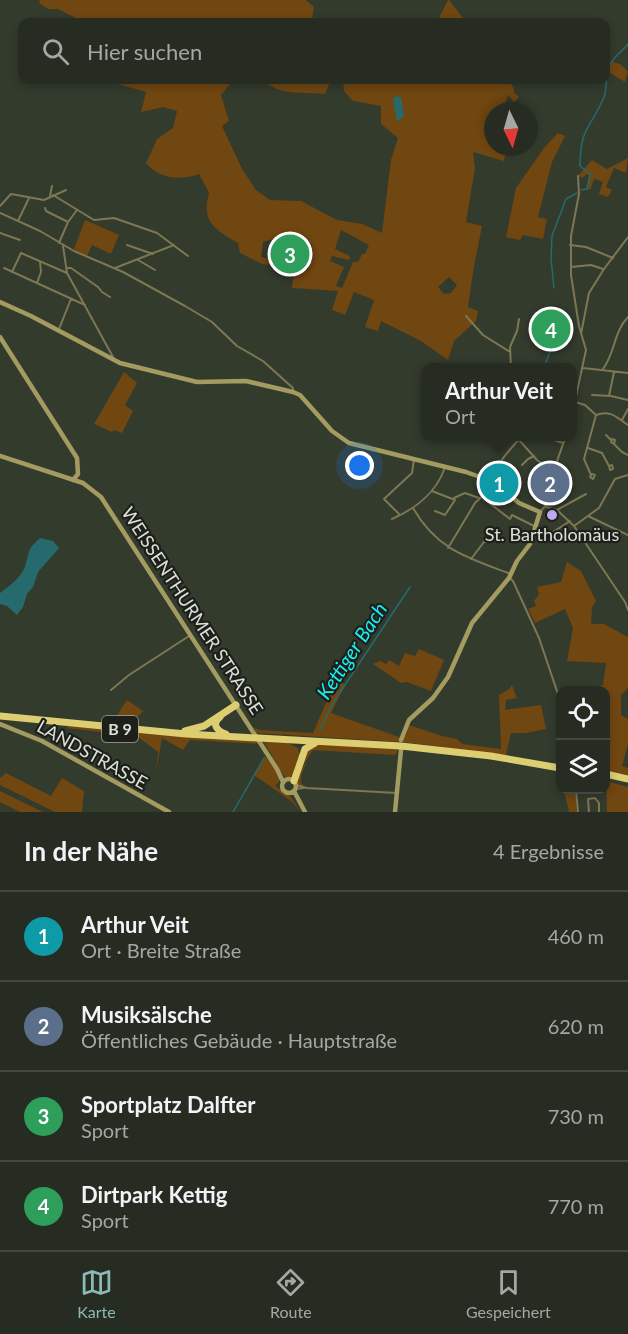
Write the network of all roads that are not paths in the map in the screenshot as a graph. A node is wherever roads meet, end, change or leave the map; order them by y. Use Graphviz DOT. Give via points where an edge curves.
graph roads {
  1 [pos="578,176"];
  2 [pos="52,186"];
  3 [pos="66,190"];
  4 [pos="51,196"];
  5 [pos="29,198"];
  6 [pos="0,206"];
  7 [pos="45,208"];
  8 [pos="77,210"];
  9 [pos="0,213"];
  10 [pos="18,221"];
  11 [pos="68,222"];
  12 [pos="0,233"];
  13 [pos="628,237"];
  14 [pos="21,240"];
  15 [pos="59,243"];
  16 [pos="127,244"];
  17 [pos="175,245"];
  18 [pos="570,245"];
  19 [pos="63,246"];
  20 [pos="153,254"];
  21 [pos="188,256"];
  22 [pos="613,258"];
  23 [pos="138,260"];
  24 [pos="40,262"];
  25 [pos="571,267"];
  26 [pos="4,268"];
  27 [pos="67,268"];
  28 [pos="115,268"];
  29 [pos="604,269"];
  30 [pos="155,270"];
  31 [pos="12,272"];
  32 [pos="67,273"];
  33 [pos="37,283"];
  34 [pos="110,297"];
  35 [pos="71,299"];
  36 [pos="0,302"];
  37 [pos="85,305"];
  38 [pos="466,316"];
  39 [pos="628,317"];
  40 [pos="519,319"];
  41 [pos="58,330"];
  42 [pos="581,334"];
  43 [pos="0,337"];
  44 [pos="510,352"];
  45 [pos="112,359"];
  46 [pos="511,363"];
  47 [pos="583,368"];
  48 [pos="603,369"];
  49 [pos="614,372"];
  50 [pos="628,373"];
  51 [pos="293,392"];
  52 [pos="577,394"];
  53 [pos="592,395"];
  54 [pos="609,396"];
  55 [pos="628,400"];
  56 [pos="577,403"];
  57 [pos="628,409"];
  58 [pos="596,415"];
  59 [pos="622,420"];
  60 [pos="628,425"];
  61 [pos="606,435"];
  62 [pos="518,441"];
  63 [pos="523,441"];
  64 [pos="558,441"];
  65 [pos="564,443"];
  66 [pos="588,448"];
  67 [pos="628,455"];
  68 [pos="0,456"];
  69 [pos="534,456"];
  70 [pos="414,459"];
  71 [pos="522,465"];
  72 [pos="609,466"];
  73 [pos="445,467"];
  74 [pos="78,472"];
  75 [pos="554,472"];
  76 [pos="591,475"];
  77 [pos="628,475"];
  78 [pos="479,477"];
  79 [pos="74,480"];
  80 [pos="83,483"];
  81 [pos="494,483"];
  82 [pos="432,491"];
  83 [pos="586,494"];
  84 [pos="485,495"];
  85 [pos="454,498"];
  86 [pos="479,498"];
  87 [pos="546,507"];
  88 [pos="413,508"];
  89 [pos="557,510"];
  90 [pos="435,512"];
  91 [pos="540,512"];
  92 [pos="400,515"];
  93 [pos="588,516"];
  94 [pos="392,519"];
  95 [pos="570,521"];
  96 [pos="574,526"];
  97 [pos="495,529"];
  98 [pos="536,529"];
  99 [pos="628,536"];
  100 [pos="448,548"];
  101 [pos="471,559"];
  102 [pos="510,576"];
  103 [pos="628,610"];
  104 [pos="191,635"];
  105 [pos="556,686"];
  106 [pos="111,690"];
  107 [pos="234,705"];
  108 [pos="0,715"];
  109 [pos="0,724"];
  110 [pos="182,731"];
  111 [pos="229,735"];
  112 [pos="252,737"];
  113 [pos="263,738"];
  114 [pos="401,740"];
  115 [pos="284,741"];
  116 [pos="323,742"];
  117 [pos="400,750"];
  118 [pos="452,750"];
  119 [pos="556,766"];
  120 [pos="610,776"];
  121 [pos="628,780"];
  122 [pos="291,785"];
  123 [pos="397,793"];
  124 [pos="576,794"];
  125 [pos="169,812"];
  126 [pos="305,812"];
  127 [pos="395,812"];
  128 [pos="578,812"];
  129 [pos="589,812"];
  130 [pos="599,812"];
  1 -- 18 [label="street" via="579,194"];
  2 -- 4 [label="street"];
  3 -- 4 [label="street"];
  4 -- 5 [label="street" via="44,200"];
  4 -- 8 [label="street"];
  5 -- 6 [label="street" via="11,194"];
  5 -- 10 [label="street"];
  7 -- 11 [label="street"];
  8 -- 11 [label="street"];
  8 -- 17 [label="street" via="94,220 114,218 149,230"];
  9 -- 10 [label="street"];
  10 -- 15 [label="street"];
  11 -- 15 [label="street"];
  12 -- 14 [label="street"];
  13 -- 22 [label="street"];
  15 -- 19 [label="street"];
  16 -- 20 [label="street"];
  17 -- 20 [label="street"];
  17 -- 21 [label="street"];
  18 -- 22 [label="street"];
  18 -- 25 [label="street"];
  19 -- 27 [label="street"];
  19 -- 28 [label="street"];
  20 -- 23 [label="street"];
  22 -- 29 [label="street"];
  23 -- 28 [label="street"];
  23 -- 30 [label="street"];
  24 -- 31 [label="street" via="21,253"];
  24 -- 32 [label="street"];
  24 -- 33 [label="street"];
  25 -- 29 [label="street" via="591,265"];
  25 -- 42 [label="street"];
  26 -- 31 [label="street"];
  27 -- 32 [label="street"];
  27 -- 34 [label="street"];
  28 -- 51 [label="street" via="213,322 237,346 287,381"];
  29 -- 42 [label="street" via="587,298"];
  31 -- 33 [label="street"];
  32 -- 37 [label="street"];
  33 -- 35 [label="street"];
  35 -- 37 [label="street"];
  35 -- 41 [label="street"];
  36 -- 41 [label="street"];
  37 -- 45 [label="street"];
  38 -- 44 [label="street" via="483,335"];
  39 -- 48 [label="street" via="620,326 612,355"];
  40 -- 44 [label="street"];
  41 -- 45 [label="street"];
  42 -- 47 [label="street" via="586,350"];
  43 -- 74 [label="street" via="75,454"];
  44 -- 46 [label="street"];
  45 -- 51 [label="street" via="197,382 246,381"];
  47 -- 48 [label="street"];
  47 -- 52 [label="street"];
  48 -- 49 [label="street"];
  49 -- 50 [label="street"];
  49 -- 54 [label="street"];
  51 -- 70 [label="street" via="339,437 357,446"];
  53 -- 54 [label="street"];
  54 -- 55 [label="street"];
  56 -- 58 [label="street"];
  57 -- 59 [label="street"];
  58 -- 59 [label="street" via="609,413"];
  58 -- 66 [label="street"];
  59 -- 60 [label="street"];
  61 -- 67 [label="street"];
  62 -- 81 [label="street" via="505,453"];
  63 -- 69 [label="street"];
  64 -- 65 [label="street"];
  65 -- 75 [label="street"];
  66 -- 72 [label="street" via="602,453"];
  66 -- 76 [label="street" via="584,462"];
  68 -- 79 [label="street, WEISSENTHURMER STRASSE"];
  69 -- 71 [label="street"];
  69 -- 75 [label="street"];
  70 -- 73 [label="street"];
  70 -- 92 [label="street" via="412,473 384,499"];
  73 -- 78 [label="street"];
  73 -- 82 [label="street"];
  74 -- 79 [label="street"];
  74 -- 80 [label="street"];
  75 -- 87 [label="street"];
  77 -- 93 [label="street" via="615,479 599,508"];
  78 -- 81 [label="street"];
  78 -- 84 [label="street"];
  79 -- 80 [label="street, WEISSENTHURMER STRASSE"];
  80 -- 104 [label="street, WEISSENTHURMER STRASSE" via="106,503"];
  81 -- 84 [label="street"];
  81 -- 91 [label="street" via="519,503"];
  82 -- 85 [label="street"];
  82 -- 88 [label="street"];
  83 -- 89 [label="street"];
  84 -- 86 [label="street"];
  84 -- 98 [label="street" via="510,519 512,515"];
  85 -- 86 [label="street" via="465,493"];
  85 -- 90 [label="street" via="445,515"];
  86 -- 100 [label="street"];
  87 -- 89 [label="street"];
  87 -- 91 [label="street"];
  88 -- 92 [label="street"];
  88 -- 100 [label="street" via="425,529"];
  89 -- 95 [label="street"];
  91 -- 98 [label="street"];
  92 -- 94 [label="street"];
  93 -- 96 [label="street"];
  93 -- 99 [label="street"];
  95 -- 96 [label="street"];
  95 -- 98 [label="street" via="547,536"];
  96 -- 103 [label="street"];
  97 -- 101 [label="street"];
  98 -- 102 [label="street"];
  100 -- 101 [label="street"];
  101 -- 102 [label="street"];
  102 -- 105 [label="street"];
  102 -- 114 [label="street" via="471,623 448,678 407,722"];
  104 -- 106 [label="street"];
  104 -- 107 [label="street, WEISSENTHURMER STRASSE"];
  107 -- 110 [label="highway, B 9" via="201,727"];
  107 -- 111 [label="highway" via="216,722 219,731"];
  107 -- 122 [label="street, WEISSENTHURMER STRASSE"];
  108 -- 110 [label="highway, B 9"];
  108 -- 112 [label="highway, B 9" via="124,729"];
  109 -- 125 [label="street, LANDSTRASSE" via="42,741"];
  110 -- 111 [label="highway, B 9"];
  111 -- 112 [label="highway, B 9"];
  112 -- 113 [label="highway, B 9"];
  113 -- 115 [label="highway, B 9"];
  113 -- 118 [label="highway, B 9" via="360,741"];
  115 -- 116 [label="highway, B 9"];
  115 -- 122 [label="highway" via="297,746 301,754"];
  116 -- 118 [label="highway, B 9"];
  116 -- 122 [label="highway" via="306,749"];
  117 -- 123 [label="street"];
  118 -- 119 [label="highway, B 9"];
  120 -- 121 [label="highway"];
  122 -- 123 [label="street"];
  122 -- 126 [label="street, WEISSENTHURMER STRASSE"];
  123 -- 127 [label="street"];
  124 -- 128 [label="street"];
  129 -- 130 [label="street" via="588,799 595,798"];
}
